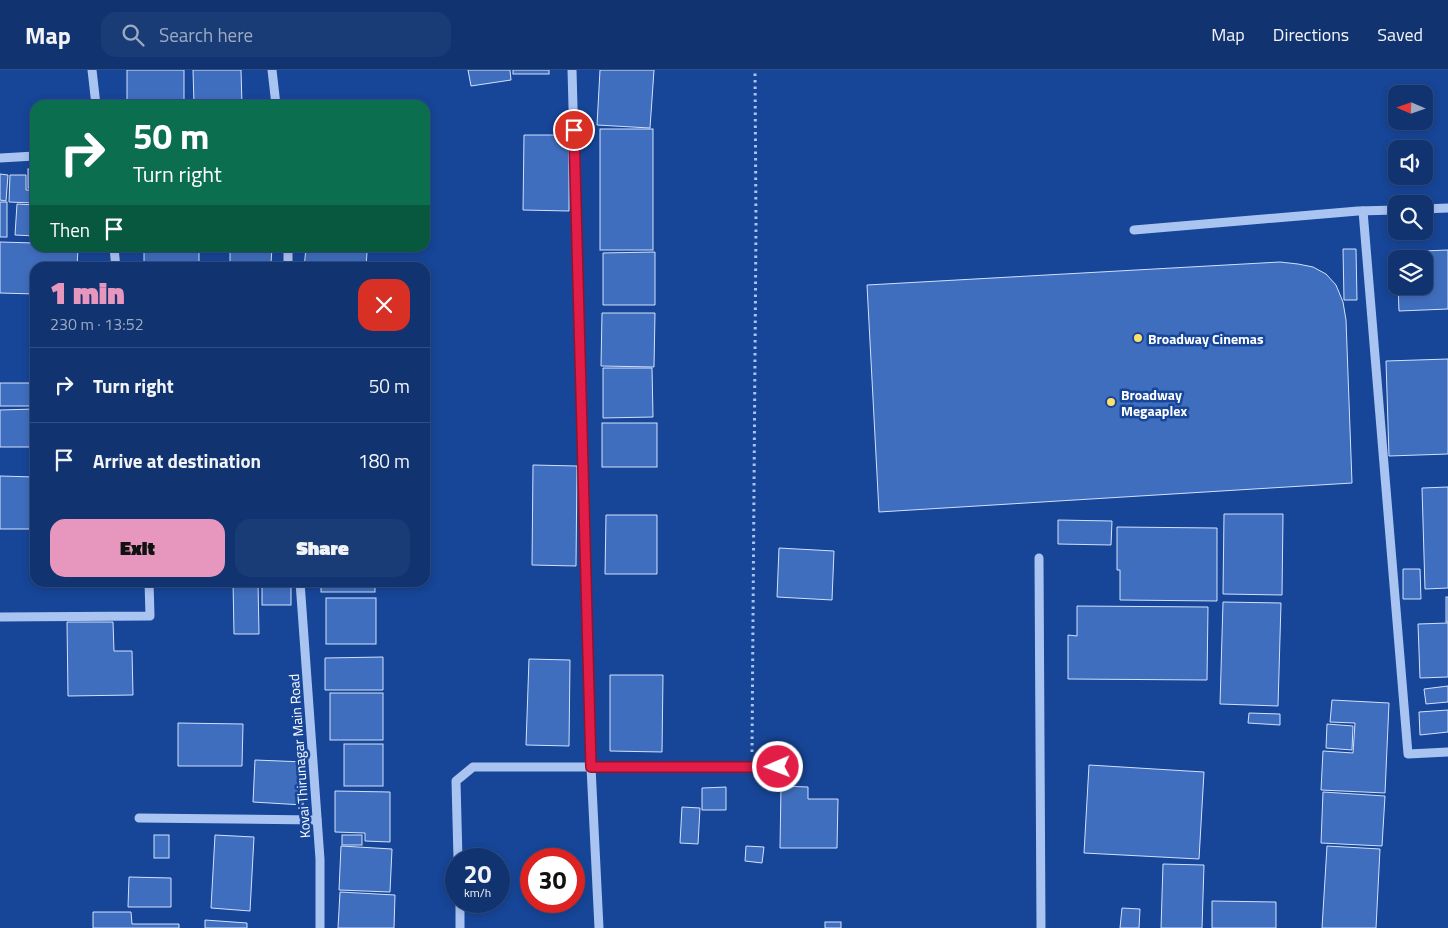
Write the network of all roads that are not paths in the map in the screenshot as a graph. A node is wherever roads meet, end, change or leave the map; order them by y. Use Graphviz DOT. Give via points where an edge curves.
graph roads {
  1 [pos="92,70"];
  2 [pos="272,70"];
  3 [pos="572,70"];
  4 [pos="95,100"];
  5 [pos="275,100"];
  6 [pos="30,156"];
  7 [pos="0,158"];
  8 [pos="1448,208"];
  9 [pos="1433,209"];
  10 [pos="1363,210"];
  11 [pos="1388,210"];
  12 [pos="1134,230"];
  13 [pos="1039,558"];
  14 [pos="149,587"];
  15 [pos="300,587"];
  16 [pos="0,617"];
  17 [pos="1448,752"];
  18 [pos="591,767"];
  19 [pos="778,767"];
  20 [pos="139,818"];
  21 [pos="317,820"];
  22 [pos="458,848"];
  23 [pos="460,913"];
  24 [pos="320,928"];
  25 [pos="460,928"];
  26 [pos="599,928"];
  27 [pos="1041,928"];
  1 -- 4 [label="street"];
  2 -- 5 [label="street"];
  3 -- 18 [label="street"];
  6 -- 7 [label="street"];
  8 -- 9 [label="street"];
  10 -- 11 [label="street"];
  10 -- 12 [label="street"];
  10 -- 17 [label="street" via="1408,754"];
  13 -- 27 [label="street"];
  14 -- 16 [label="street" via="150,616"];
  15 -- 21 [label="street, Kovai Thirunagar Main Road"];
  18 -- 19 [label="street"];
  18 -- 22 [label="street" via="473,767 456,781"];
  18 -- 26 [label="street"];
  20 -- 21 [label="street"];
  21 -- 24 [label="street, Kovai Thirunagar Main Road"];
  23 -- 25 [label="street"];
}
